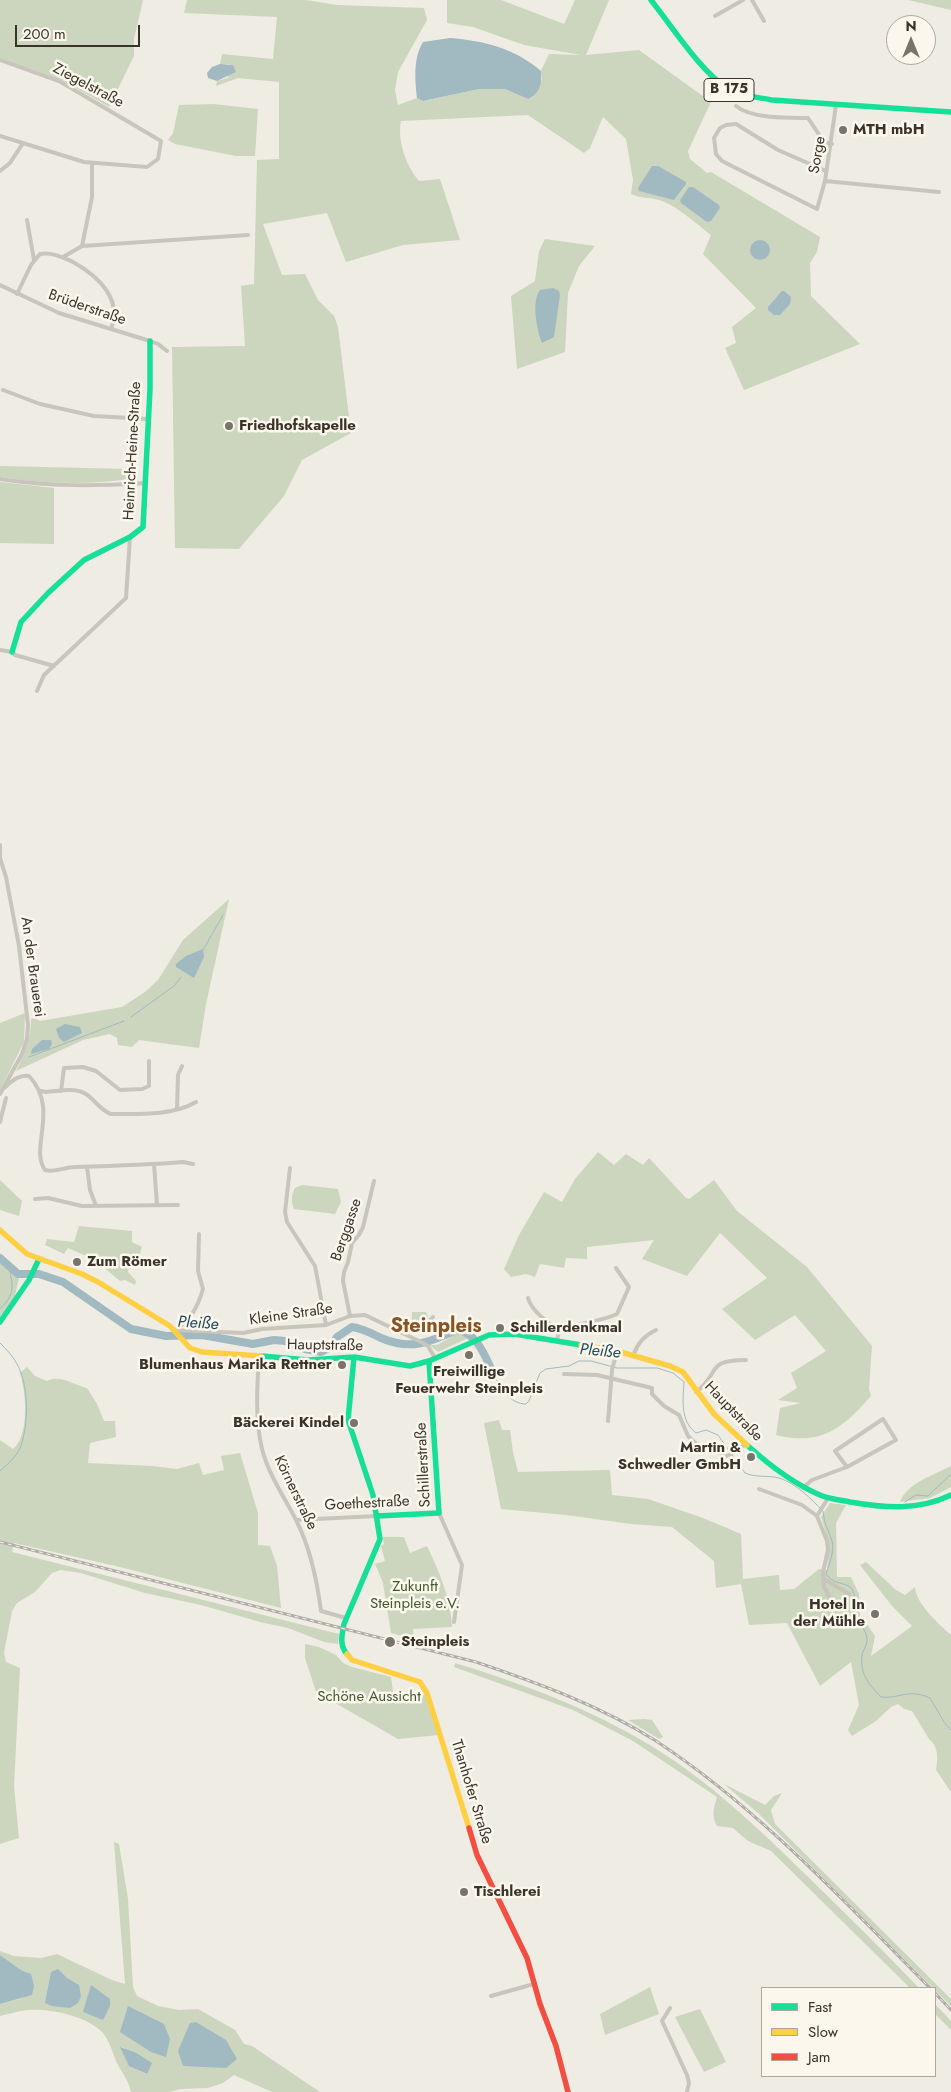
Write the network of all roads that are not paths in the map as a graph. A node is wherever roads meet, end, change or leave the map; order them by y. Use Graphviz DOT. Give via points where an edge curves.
graph roads {
  1 [pos="651,0"];
  2 [pos="743,0"];
  3 [pos="752,0"];
  4 [pos="715,16"];
  5 [pos="764,21"];
  6 [pos="0,60"];
  7 [pos="836,105"];
  8 [pos="736,106"];
  9 [pos="951,112"];
  10 [pos="0,136"];
  11 [pos="23,143"];
  12 [pos="832,144"];
  13 [pos="92,163"];
  14 [pos="0,171"];
  15 [pos="826,172"];
  16 [pos="825,181"];
  17 [pos="939,192"];
  18 [pos="27,220"];
  19 [pos="248,235"];
  20 [pos="82,246"];
  21 [pos="63,257"];
  22 [pos="34,260"];
  23 [pos="0,285"];
  24 [pos="18,294"];
  25 [pos="111,329"];
  26 [pos="150,341"];
  27 [pos="167,351"];
  28 [pos="3,390"];
  29 [pos="148,419"];
  30 [pos="0,480"];
  31 [pos="146,483"];
  32 [pos="130,536"];
  33 [pos="0,650"];
  34 [pos="12,652"];
  35 [pos="54,666"];
  36 [pos="37,691"];
  37 [pos="0,845"];
  38 [pos="149,1061"];
  39 [pos="182,1066"];
  40 [pos="4,1088"];
  41 [pos="41,1091"];
  42 [pos="61,1091"];
  43 [pos="0,1094"];
  44 [pos="0,1098"];
  45 [pos="196,1102"];
  46 [pos="177,1109"];
  47 [pos="0,1122"];
  48 [pos="154,1164"];
  49 [pos="193,1164"];
  50 [pos="87,1167"];
  51 [pos="290,1168"];
  52 [pos="374,1182"];
  53 [pos="35,1199"];
  54 [pos="157,1205"];
  55 [pos="178,1205"];
  56 [pos="96,1206"];
  57 [pos="0,1230"];
  58 [pos="199,1234"];
  59 [pos="39,1259"];
  60 [pos="616,1268"];
  61 [pos="528,1298"];
  62 [pos="350,1316"];
  63 [pos="434,1317"];
  64 [pos="0,1322"];
  65 [pos="326,1324"];
  66 [pos="656,1330"];
  67 [pos="559,1331"];
  68 [pos="175,1332"];
  69 [pos="406,1334"];
  70 [pos="557,1340"];
  71 [pos="617,1351"];
  72 [pos="633,1356"];
  73 [pos="259,1357"];
  74 [pos="354,1357"];
  75 [pos="435,1358"];
  76 [pos="746,1360"];
  77 [pos="429,1364"];
  78 [pos="564,1374"];
  79 [pos="612,1378"];
  80 [pos="696,1392"];
  81 [pos="608,1421"];
  82 [pos="746,1444"];
  83 [pos="847,1467"];
  84 [pos="805,1486"];
  85 [pos="758,1489"];
  86 [pos="951,1495"];
  87 [pos="827,1502"];
  88 [pos="439,1513"];
  89 [pos="377,1516"];
  90 [pos="816,1516"];
  91 [pos="296,1520"];
  92 [pos="823,1578"];
  93 [pos="850,1594"];
  94 [pos="836,1609"];
  95 [pos="346,1618"];
  96 [pos="454,1622"];
  97 [pos="534,1984"];
  98 [pos="490,1996"];
  99 [pos="670,2008"];
  100 [pos="568,2092"];
  101 [pos="687,2092"];
  1 -- 7 [label="street, B 175" via="706,70 728,89 761,99"];
  2 -- 4 [label="street"];
  3 -- 5 [label="street"];
  6 -- 13 [label="street, Ziegelstraße" via="59,81 161,141 158,159 147,167"];
  7 -- 9 [label="street, B 175"];
  7 -- 12 [label="street, Sorge"];
  8 -- 12 [label="street" via="756,114 808,118 824,142"];
  10 -- 11 [label="street"];
  11 -- 13 [label="street" via="69,159"];
  11 -- 14 [label="street"];
  12 -- 15 [label="street, Sorge"];
  13 -- 20 [label="street" via="92,197"];
  15 -- 16 [label="street, Sorge"];
  15 -- 16 [label="street, Sorge" via="778,150 736,124 720,128 714,138 716,154 722,161 817,209"];
  16 -- 17 [label="street"];
  18 -- 22 [label="street"];
  19 -- 20 [label="street"];
  20 -- 21 [label="street"];
  21 -- 22 [label="street" via="45,253"];
  21 -- 25 [label="street" via="95,276 105,288 114,305 115,319"];
  22 -- 24 [label="street"];
  23 -- 24 [label="street, Brüderstraße"];
  24 -- 25 [label="street, Brüderstraße" via="59,313"];
  25 -- 26 [label="street, Brüderstraße"];
  26 -- 27 [label="street, Brüderstraße"];
  26 -- 29 [label="street, Heinrich-Heine-Straße"];
  28 -- 29 [label="street" via="40,404 94,416"];
  29 -- 31 [label="street, Heinrich-Heine-Straße"];
  30 -- 31 [label="street" via="59,486"];
  31 -- 32 [label="street, Heinrich-Heine-Straße" via="143,527"];
  32 -- 34 [label="street, Heinrich-Heine-Straße" via="84,560 48,593 21,622"];
  32 -- 35 [label="street" via="126,598"];
  33 -- 34 [label="street"];
  34 -- 35 [label="street"];
  35 -- 36 [label="street" via="44,676"];
  37 -- 40 [label="street, An der Brauerei" via="19,946 28,1025 22,1054"];
  38 -- 42 [label="street" via="149,1086 142,1090 120,1090 96,1071 83,1067 64,1068"];
  39 -- 46 [label="street" via="178,1075"];
  40 -- 41 [label="street, An der Brauerei" via="25,1075"];
  40 -- 43 [label="street, An der Brauerei"];
  41 -- 42 [label="street"];
  41 -- 50 [label="street" via="44,1116 42,1165 45,1170"];
  42 -- 46 [label="street" via="86,1094 111,1114 158,1113"];
  44 -- 47 [label="street" via="6,1100"];
  45 -- 46 [label="street"];
  48 -- 49 [label="street"];
  48 -- 50 [label="street"];
  48 -- 54 [label="street"];
  50 -- 56 [label="street"];
  51 -- 65 [label="street" via="285,1212 287,1222 316,1266"];
  52 -- 62 [label="street, Berggasse" via="363,1227 352,1243 344,1272"];
  53 -- 56 [label="street"];
  54 -- 55 [label="street"];
  54 -- 56 [label="street"];
  57 -- 59 [label="street, Hauptstraße" via="16,1246"];
  58 -- 68 [label="street" via="198,1271 203,1289 187,1322"];
  59 -- 64 [label="street" via="29,1280"];
  59 -- 68 [label="street, Hauptstraße" via="82,1274"];
  60 -- 67 [label="street" via="629,1287 617,1314"];
  61 -- 67 [label="street" via="535,1310"];
  62 -- 65 [label="street, Kleine Straße"];
  62 -- 69 [label="street, Kleine Straße" via="365,1315"];
  63 -- 69 [label="street"];
  65 -- 68 [label="street, Kleine Straße" via="231,1334"];
  66 -- 72 [label="street" via="647,1334"];
  67 -- 70 [label="street"];
  68 -- 73 [label="street, Hauptstraße" via="190,1348 202,1352"];
  69 -- 75 [label="street, Kleine Straße" via="428,1346"];
  70 -- 71 [label="street, Hauptstraße"];
  70 -- 75 [label="street, Hauptstraße" via="514,1334 489,1335"];
  71 -- 72 [label="street, Hauptstraße"];
  71 -- 79 [label="street"];
  72 -- 80 [label="street, Hauptstraße" via="678,1369"];
  73 -- 74 [label="street, Hauptstraße" via="322,1361"];
  73 -- 91 [label="street, Körnerstraße" via="257,1392 261,1442 274,1483"];
  74 -- 77 [label="street, Hauptstraße" via="401,1366"];
  74 -- 89 [label="street" via="348,1420"];
  75 -- 77 [label="street, Hauptstraße"];
  76 -- 80 [label="street" via="724,1361"];
  77 -- 88 [label="street, Schillerstraße"];
  78 -- 79 [label="street"];
  79 -- 81 [label="street"];
  79 -- 82 [label="street" via="652,1388 652,1394 679,1415 688,1436 701,1447 728,1456"];
  80 -- 82 [label="street, Hauptstraße"];
  82 -- 84 [label="street, Hauptstraße" via="775,1470"];
  83 -- 83 [label="street" via="896,1440 883,1419 836,1450"];
  83 -- 84 [label="street" via="812,1480"];
  84 -- 87 [label="street, Hauptstraße"];
  85 -- 90 [label="street" via="802,1504"];
  86 -- 87 [label="street, Hauptstraße" via="908,1509"];
  87 -- 90 [label="street"];
  88 -- 89 [label="street, Goethestraße"];
  88 -- 96 [label="street, Schillerstraße" via="462,1565"];
  89 -- 91 [label="street, Goethestraße"];
  89 -- 95 [label="street" via="380,1539"];
  90 -- 92 [label="street" via="827,1541"];
  91 -- 95 [label="street, Körnerstraße" via="315,1571 321,1611"];
  92 -- 93 [label="street"];
  92 -- 94 [label="street" via="824,1587"];
  95 -- 97 [label="street, Thanhofer Straße" via="341,1639 344,1652 352,1660 420,1682 428,1693 477,1855 527,1958"];
  97 -- 98 [label="street"];
  97 -- 100 [label="street, Thanhofer Straße"];
  99 -- 101 [label="street" via="662,2021 687,2075"];
}
